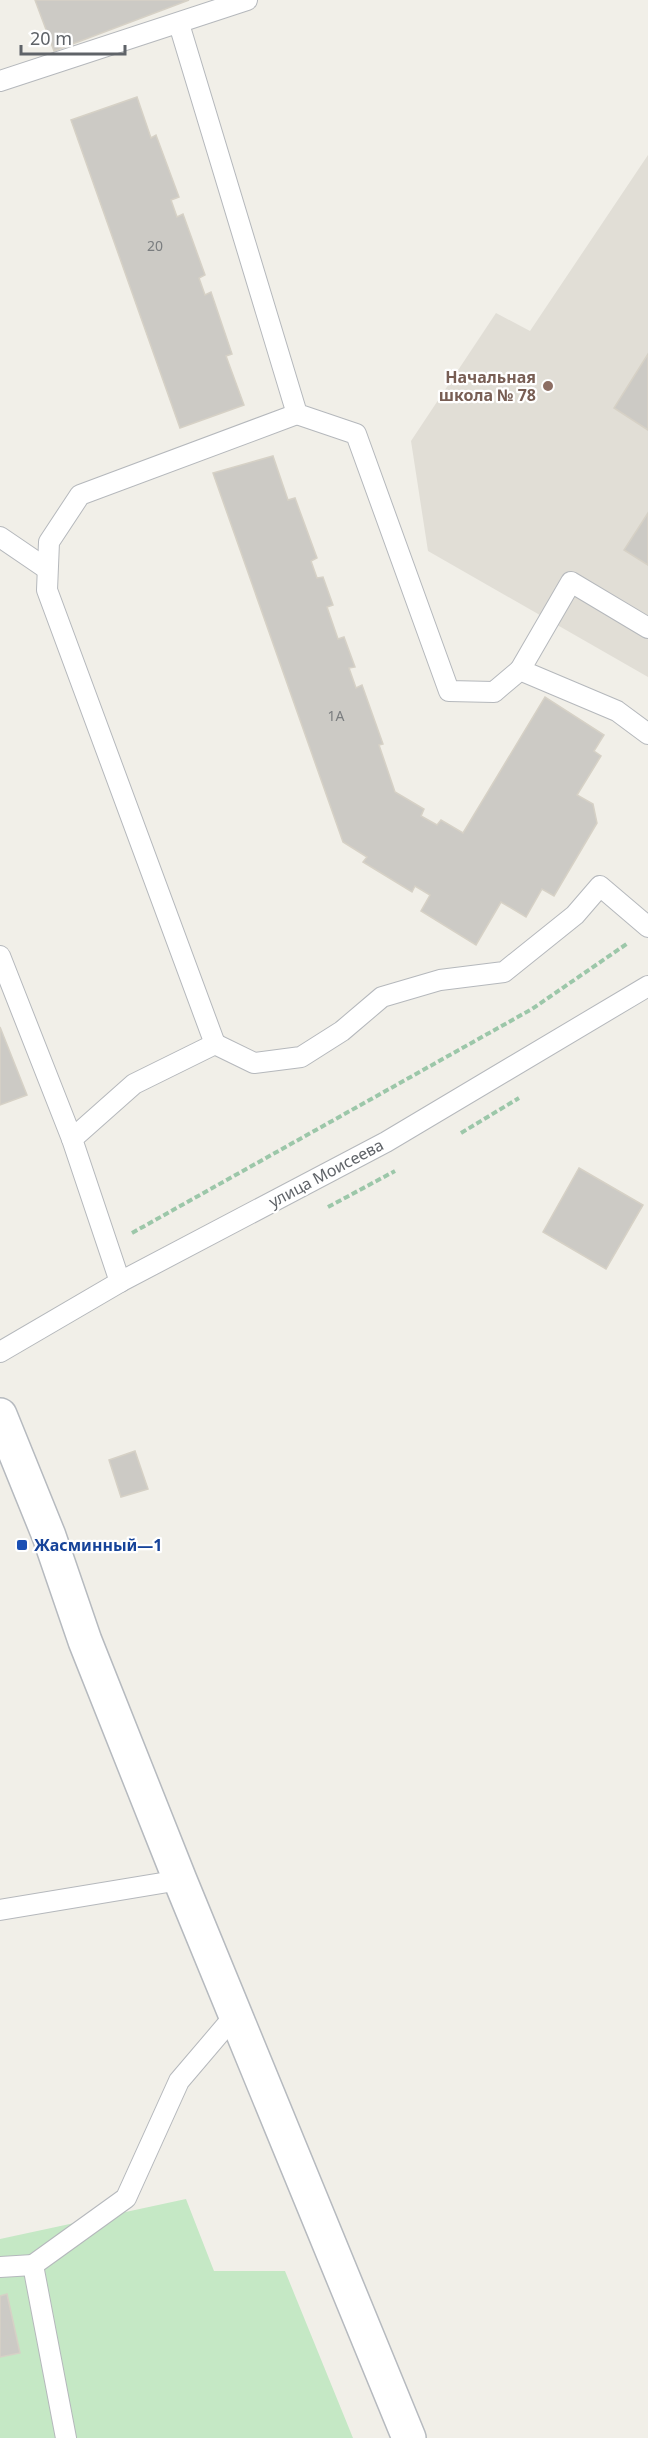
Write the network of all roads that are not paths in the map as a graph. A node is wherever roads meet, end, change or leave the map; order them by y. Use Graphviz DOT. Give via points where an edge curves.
graph roads {
  1 [pos="247,0"];
  2 [pos="179,24"];
  3 [pos="0,81"];
  4 [pos="297,414"];
  5 [pos="0,537"];
  6 [pos="47,569"];
  7 [pos="648,628"];
  8 [pos="520,670"];
  9 [pos="648,734"];
  10 [pos="648,927"];
  11 [pos="0,956"];
  12 [pos="648,986"];
  13 [pos="215,1044"];
  14 [pos="72,1139"];
  15 [pos="120,1282"];
  16 [pos="0,1352"];
  17 [pos="1,1420"];
  18 [pos="180,1880"];
  19 [pos="0,1910"];
  20 [pos="236,2014"];
  21 [pos="33,2265"];
  22 [pos="0,2267"];
  23 [pos="66,2438"];
  24 [pos="409,2438"];
  1 -- 2 [label="lane"];
  2 -- 3 [label="lane"];
  2 -- 4 [label="lane"];
  4 -- 6 [label="lane" via="80,495 49,542"];
  4 -- 8 [label="lane" via="356,434 449,691 494,692"];
  5 -- 6 [label="lane"];
  6 -- 13 [label="lane" via="47,590"];
  7 -- 8 [label="lane" via="571,582"];
  8 -- 9 [label="lane" via="617,711"];
  10 -- 13 [label="lane" via="600,886 575,915 504,972 440,980 382,998 342,1031 301,1057 254,1064"];
  11 -- 14 [label="lane"];
  12 -- 15 [label="lane, улица Моисеева" via="386,1142"];
  13 -- 14 [label="lane" via="134,1084"];
  14 -- 15 [label="lane"];
  15 -- 16 [label="lane, улица Моисеева"];
  17 -- 18 [label="main road"];
  18 -- 19 [label="lane"];
  18 -- 20 [label="main road"];
  20 -- 21 [label="lane" via="179,2081 126,2198"];
  20 -- 24 [label="main road"];
  21 -- 22 [label="lane"];
  21 -- 23 [label="lane"];
}
